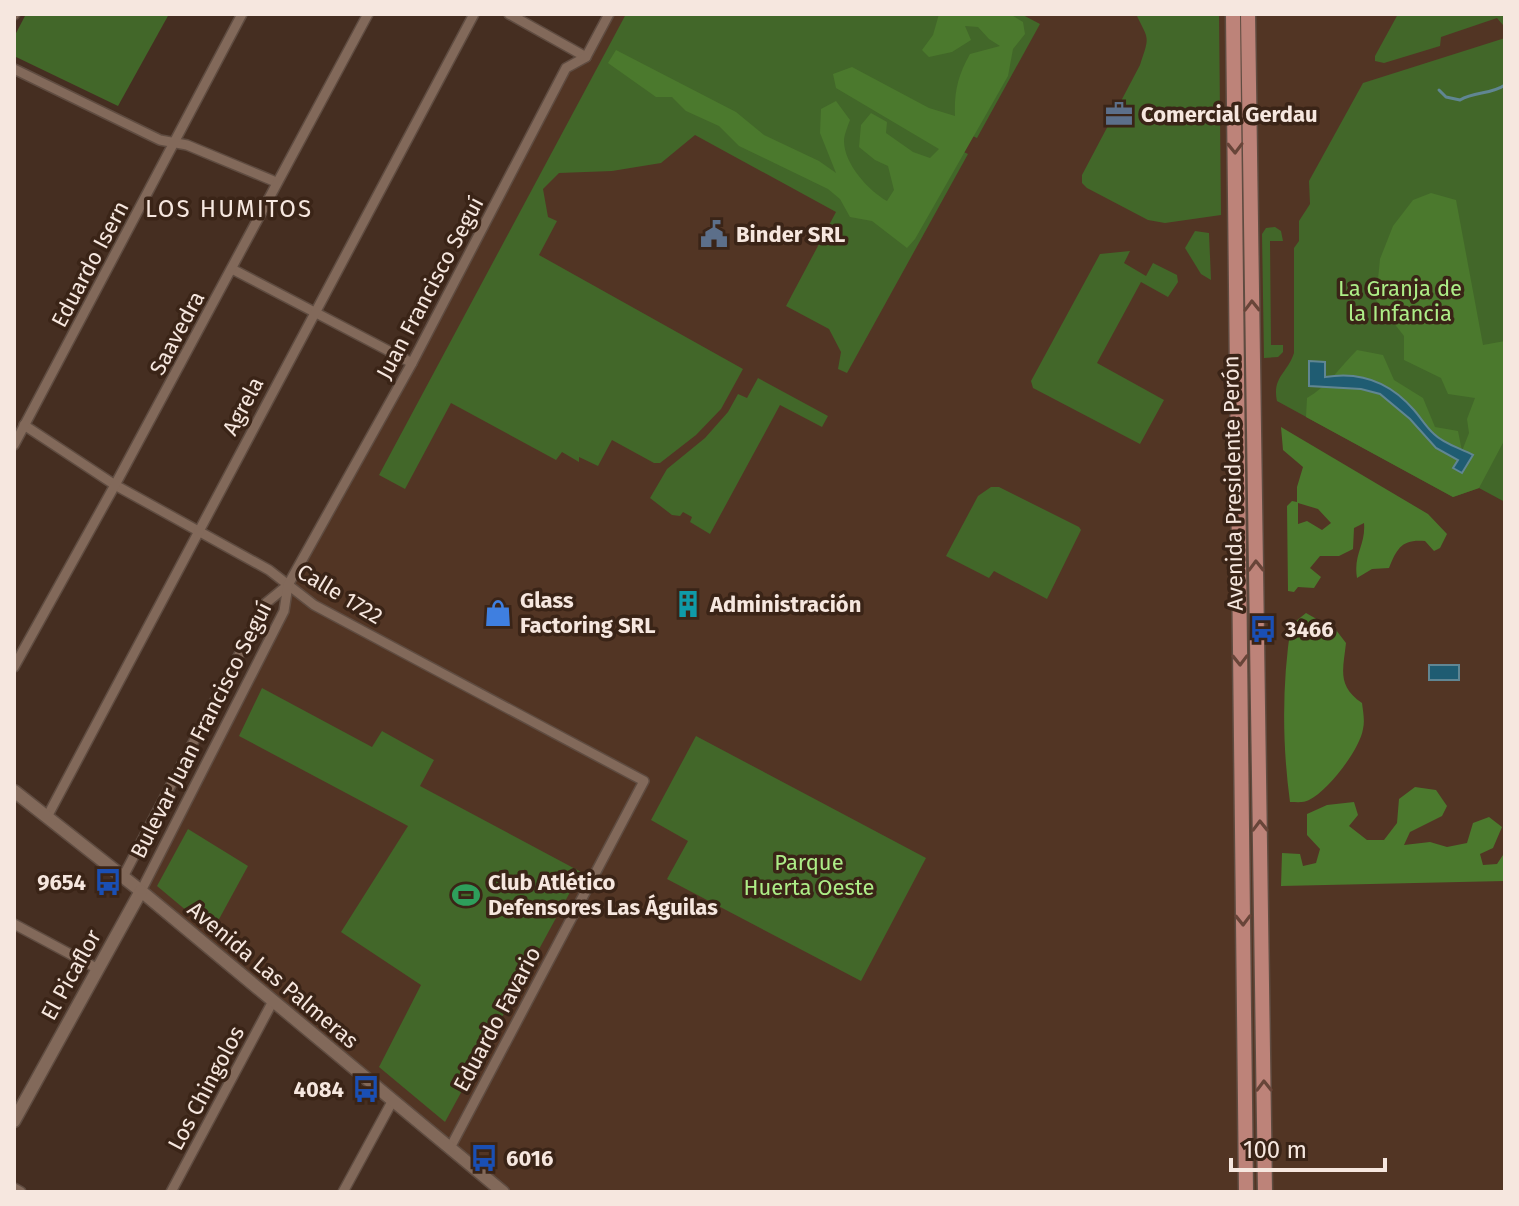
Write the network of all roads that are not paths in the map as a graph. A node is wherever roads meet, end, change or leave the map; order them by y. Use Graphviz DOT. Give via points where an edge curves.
graph roads {
  1 [pos="242,14"];
  2 [pos="368,14"];
  3 [pos="474,14"];
  4 [pos="509,14"];
  5 [pos="609,14"];
  6 [pos="1233,14"];
  7 [pos="1248,14"];
  8 [pos="586,57"];
  9 [pos="14,69"];
  10 [pos="174,143"];
  11 [pos="276,182"];
  12 [pos="232,269"];
  13 [pos="314,311"];
  14 [pos="412,363"];
  15 [pos="24,425"];
  16 [pos="14,445"];
  17 [pos="115,485"];
  18 [pos="197,532"];
  19 [pos="288,585"];
  20 [pos="14,667"];
  21 [pos="644,781"];
  22 [pos="14,791"];
  23 [pos="47,817"];
  24 [pos="123,877"];
  25 [pos="141,891"];
  26 [pos="14,924"];
  27 [pos="98,969"];
  28 [pos="273,1001"];
  29 [pos="393,1100"];
  30 [pos="14,1121"];
  31 [pos="450,1148"];
  32 [pos="14,1188"];
  33 [pos="21,1192"];
  34 [pos="171,1192"];
  35 [pos="343,1192"];
  36 [pos="503,1192"];
  37 [pos="1246,1192"];
  38 [pos="1265,1192"];
  1 -- 10 [label="street, Eduardo Isern"];
  2 -- 11 [label="street, Saavedra"];
  3 -- 13 [label="street, Agrela"];
  4 -- 8 [label="street"];
  5 -- 8 [label="street, Juan Francisco Seguí"];
  6 -- 37 [label="main road, Avenida Presidente Perón, one-way"];
  38 -- 7 [label="main road, Avenida Presidente Perón, one-way"];
  8 -- 14 [label="street, Juan Francisco Seguí" via="566,68"];
  9 -- 10 [label="street"];
  10 -- 11 [label="street"];
  10 -- 15 [label="street, Eduardo Isern"];
  11 -- 12 [label="street, Saavedra"];
  12 -- 13 [label="street"];
  12 -- 17 [label="street, Saavedra"];
  13 -- 14 [label="street"];
  13 -- 18 [label="street, Agrela"];
  14 -- 19 [label="street, Juan Francisco Seguí"];
  15 -- 16 [label="street, Eduardo Isern"];
  15 -- 17 [label="street, Calle 1722"];
  17 -- 18 [label="street, Calle 1722"];
  17 -- 20 [label="street, Saavedra"];
  18 -- 19 [label="street, Calle 1722"];
  18 -- 23 [label="street, Agrela"];
  19 -- 21 [label="street, Calle 1722" via="314,605"];
  19 -- 24 [label="street, Bulevar Juan Francisco Seguí" via="266,603"];
  19 -- 25 [label="street, Bulevar Juan Francisco Seguí" via="284,611"];
  21 -- 31 [label="street, Eduardo Favario"];
  22 -- 23 [label="main road, Avenida Las Palmeras"];
  23 -- 24 [label="main road, Avenida Las Palmeras"];
  24 -- 25 [label="main road, Avenida Las Palmeras"];
  25 -- 27 [label="main road, El Picaflor"];
  25 -- 28 [label="main road, Avenida Las Palmeras"];
  26 -- 27 [label="street"];
  27 -- 30 [label="main road, El Picaflor"];
  28 -- 29 [label="main road, Avenida Las Palmeras"];
  28 -- 34 [label="street, Los Chingolos"];
  29 -- 31 [label="main road, Avenida Las Palmeras"];
  29 -- 35 [label="street"];
  31 -- 36 [label="main road, Avenida Las Palmeras"];
  32 -- 33 [label="street"];
}
